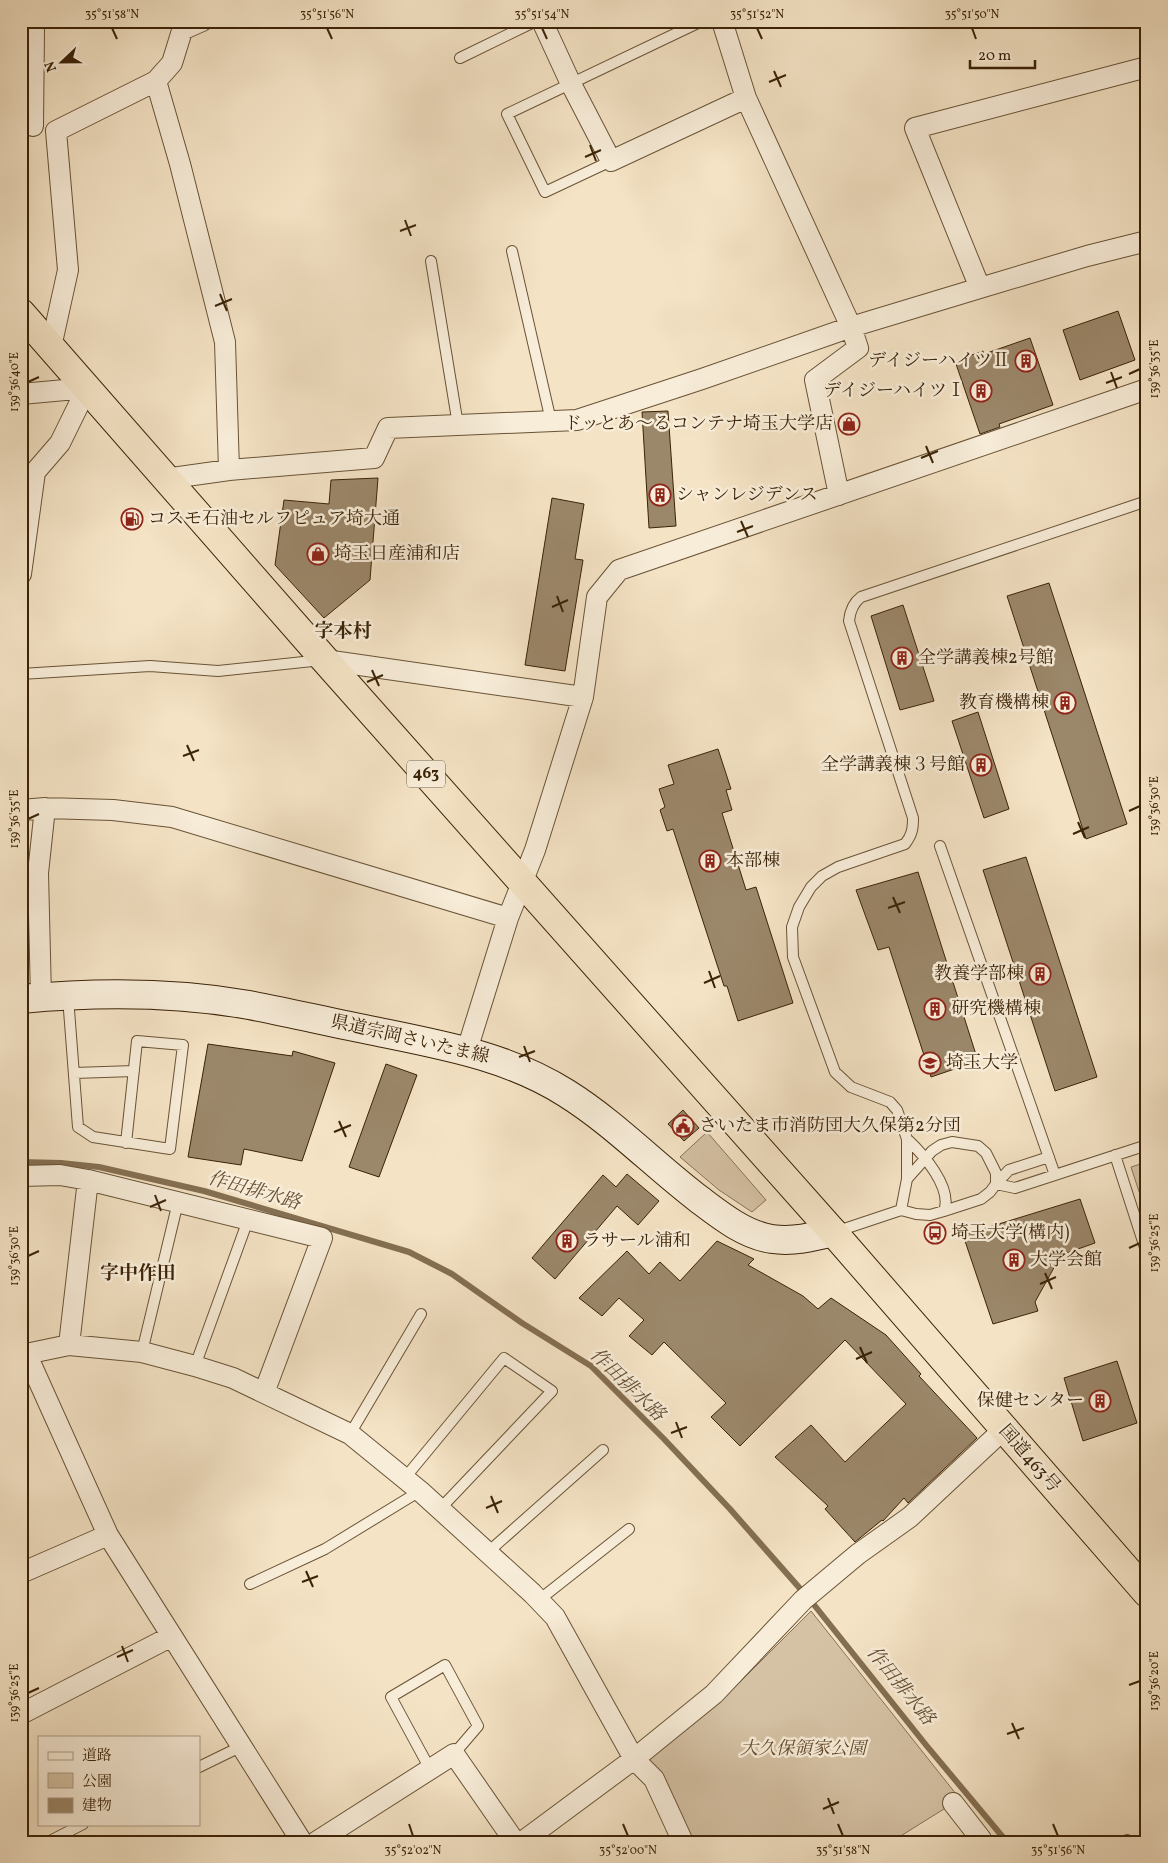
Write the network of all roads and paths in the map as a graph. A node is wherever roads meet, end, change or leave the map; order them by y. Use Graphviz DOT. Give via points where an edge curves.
graph roads {
  1 [pos="30,21"];
  2 [pos="202,21"];
  3 [pos="536,21"];
  4 [pos="542,21"];
  5 [pos="702,21"];
  6 [pos="722,21"];
  7 [pos="184,25"];
  8 [pos="460,58"];
  9 [pos="1147,66"];
  10 [pos="156,81"];
  11 [pos="571,84"];
  12 [pos="746,98"];
  13 [pos="27,127"];
  14 [pos="56,131"];
  15 [pos="611,160"];
  16 [pos="1147,241"];
  17 [pos="512,250"];
  18 [pos="431,261"];
  19 [pos="980,288"];
  20 [pos="21,314"];
  21 [pos="851,327"];
  22 [pos="51,347"];
  23 [pos="87,388"];
  24 [pos="1147,389"];
  25 [pos="21,394"];
  26 [pos="551,421"];
  27 [pos="458,425"];
  28 [pos="229,470"];
  29 [pos="165,479"];
  30 [pos="840,495"];
  31 [pos="26,499"];
  32 [pos="1147,501"];
  33 [pos="21,574"];
  34 [pos="325,660"];
  35 [pos="21,674"];
  36 [pos="583,697"];
  37 [pos="45,808"];
  38 [pos="21,810"];
  39 [pos="940,846"];
  40 [pos="521,881"];
  41 [pos="508,918"];
  42 [pos="68,996"];
  43 [pos="31,998"];
  44 [pos="467,1050"];
  45 [pos="134,1071"];
  46 [pos="74,1073"];
  47 [pos="907,1140"];
  48 [pos="126,1143"];
  49 [pos="1147,1145"];
  50 [pos="1115,1155"];
  51 [pos="926,1157"];
  52 [pos="1049,1157"];
  53 [pos="1055,1175"];
  54 [pos="21,1176"];
  55 [pos="907,1179"];
  56 [pos="88,1180"];
  57 [pos="996,1184"];
  58 [pos="178,1202"];
  59 [pos="901,1210"];
  60 [pos="944,1211"];
  61 [pos="248,1220"];
  62 [pos="833,1232"];
  63 [pos="1147,1254"];
  64 [pos="421,1314"];
  65 [pos="69,1345"];
  66 [pos="142,1352"];
  67 [pos="24,1354"];
  68 [pos="195,1366"];
  69 [pos="264,1393"];
  70 [pos="1004,1430"];
  71 [pos="350,1434"];
  72 [pos="603,1450"];
  73 [pos="412,1485"];
  74 [pos="439,1510"];
  75 [pos="629,1529"];
  76 [pos="108,1536"];
  77 [pos="487,1553"];
  78 [pos="21,1573"];
  79 [pos="250,1584"];
  80 [pos="1147,1594"];
  81 [pos="539,1600"];
  82 [pos="172,1636"];
  83 [pos="21,1714"];
  84 [pos="242,1746"];
  85 [pos="454,1754"];
  86 [pos="634,1759"];
  87 [pos="200,1767"];
  88 [pos="430,1769"];
  89 [pos="953,1803"];
  90 [pos="79,1826"];
  91 [pos="680,1841"];
  92 [pos="980,1841"];
  93 [pos="48,1842"];
  94 [pos="302,1842"];
  95 [pos="316,1842"];
  96 [pos="516,1842"];
  97 [pos="522,1842"];
  1 -- 13 [label="street" via="34,29"];
  2 -- 7 [label="street"];
  3 -- 8 [label="lane"];
  4 -- 11 [label="street"];
  5 -- 11 [label="lane"];
  6 -- 12 [label="street"];
  7 -- 10 [label="street" via="172,63"];
  9 -- 19 [label="street" via="915,128"];
  10 -- 14 [label="street"];
  10 -- 28 [label="street" via="225,342"];
  11 -- 15 [label="street"];
  11 -- 15 [label="lane" via="507,114 545,192"];
  12 -- 15 [label="street"];
  12 -- 21 [label="street"];
  13 -- 14 [label="street"];
  14 -- 22 [label="street" via="68,270"];
  16 -- 19 [label="street"];
  17 -- 26 [label="lane"];
  18 -- 27 [label="lane"];
  19 -- 21 [label="street"];
  20 -- 22 [label="highway, 463"];
  21 -- 26 [label="street" via="577,420"];
  21 -- 30 [label="street" via="858,348 815,380"];
  22 -- 23 [label="highway, 463"];
  23 -- 25 [label="street"];
  23 -- 29 [label="highway, 463"];
  23 -- 31 [label="street" via="60,443 35,472"];
  24 -- 30 [label="street"];
  26 -- 27 [label="street"];
  27 -- 28 [label="street" via="388,428 374,458"];
  28 -- 29 [label="street"];
  29 -- 34 [label="highway, 463"];
  30 -- 36 [label="street" via="619,570 598,597"];
  31 -- 33 [label="street"];
  32 -- 47 [label="lane" via="861,597 853,605 850,621 913,818 913,828 905,844 838,867 811,887 792,927 793,957 835,1072 851,1087 890,1102 897,1110"];
  34 -- 35 [label="lane" via="218,670 150,666"];
  34 -- 36 [label="street"];
  34 -- 40 [label="highway, 463"];
  36 -- 40 [label="street" via="535,850"];
  37 -- 38 [label="street"];
  37 -- 41 [label="street" via="113,810 172,817"];
  37 -- 43 [label="street"];
  39 -- 52 [label="lane"];
  40 -- 41 [label="street"];
  40 -- 62 [label="highway, 463"];
  41 -- 44 [label="street"];
  42 -- 43 [label="main road, 県道宗岡さいたま線"];
  42 -- 44 [label="main road, 県道宗岡さいたま線" via="113,994 248,1005"];
  42 -- 46 [label="lane"];
  44 -- 62 [label="main road, 県道宗岡さいたま線" via="553,1084 582,1103 721,1216 746,1231 771,1239 789,1240"];
  45 -- 46 [label="lane"];
  45 -- 48 [label="lane"];
  45 -- 48 [label="lane" via="136,1041 183,1045 170,1149"];
  46 -- 48 [label="lane" via="78,1127 93,1137"];
  47 -- 51 [label="lane"];
  47 -- 55 [label="lane"];
  49 -- 50 [label="lane"];
  50 -- 53 [label="lane"];
  50 -- 63 [label="lane"];
  51 -- 55 [label="lane"];
  51 -- 57 [label="lane" via="941,1145 952,1142 978,1146 992,1164"];
  51 -- 60 [label="lane" via="946,1198"];
  52 -- 53 [label="lane"];
  52 -- 57 [label="lane" via="1009,1170"];
  53 -- 57 [label="lane" via="1015,1188"];
  54 -- 56 [label="street" via="60,1175"];
  55 -- 59 [label="lane"];
  56 -- 58 [label="street"];
  56 -- 65 [label="street"];
  57 -- 60 [label="lane" via="981,1199"];
  58 -- 61 [label="street"];
  58 -- 66 [label="lane"];
  59 -- 60 [label="lane" via="930,1215"];
  59 -- 62 [label="lane"];
  61 -- 68 [label="lane"];
  61 -- 69 [label="street" via="322,1238"];
  62 -- 70 [label="highway, 国道463号 / 463"];
  64 -- 71 [label="lane"];
  65 -- 66 [label="street"];
  65 -- 67 [label="street"];
  66 -- 68 [label="street"];
  67 -- 76 [label="street"];
  68 -- 69 [label="street" via="233,1378"];
  69 -- 71 [label="street"];
  70 -- 80 [label="highway, 国道463号 / 463"];
  70 -- 86 [label="street" via="910,1517 807,1596 714,1694"];
  71 -- 73 [label="street"];
  72 -- 77 [label="lane"];
  73 -- 74 [label="street"];
  73 -- 74 [label="lane" via="504,1358 552,1391"];
  73 -- 79 [label="lane" via="325,1549"];
  74 -- 77 [label="street"];
  75 -- 81 [label="lane"];
  76 -- 78 [label="street"];
  76 -- 82 [label="street"];
  77 -- 81 [label="street"];
  81 -- 86 [label="street" via="555,1617"];
  82 -- 83 [label="street"];
  82 -- 84 [label="street"];
  84 -- 87 [label="lane"];
  84 -- 94 [label="street"];
  85 -- 88 [label="street"];
  85 -- 88 [label="lane" via="478,1726 445,1665 391,1697"];
  85 -- 96 [label="street"];
  86 -- 91 [label="street" via="654,1779"];
  86 -- 97 [label="street"];
  88 -- 95 [label="street"];
  89 -- 92 [label="street"];
  90 -- 93 [label="lane"];
}
